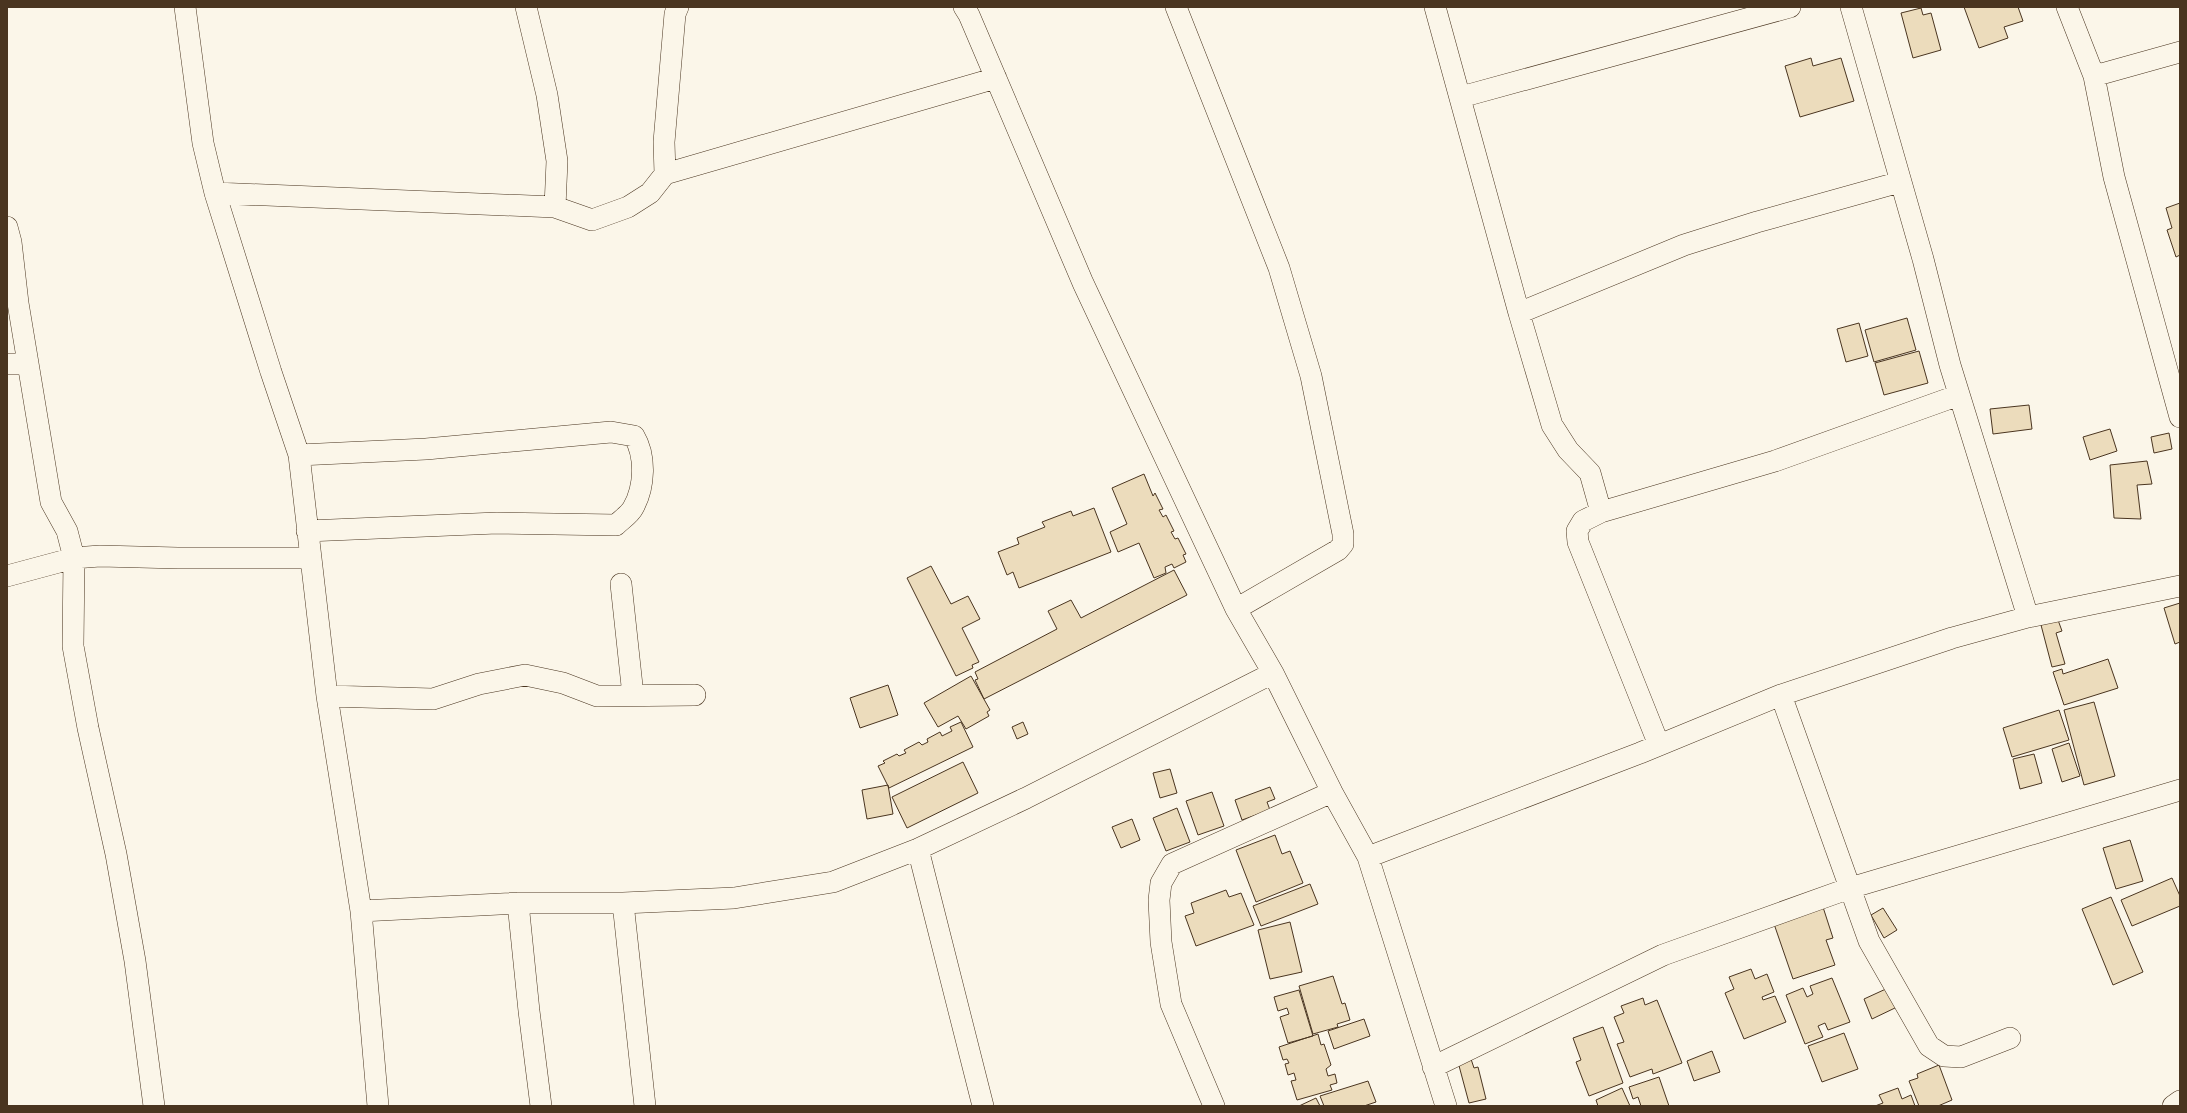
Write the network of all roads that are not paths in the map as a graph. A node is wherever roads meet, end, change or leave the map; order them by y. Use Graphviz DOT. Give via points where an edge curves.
graph roads {
  1 [pos="185,7"];
  2 [pos="526,7"];
  3 [pos="678,7"];
  4 [pos="964,7"];
  5 [pos="1176,7"];
  6 [pos="1435,7"];
  7 [pos="1790,7"];
  8 [pos="1851,7"];
  9 [pos="2067,7"];
  10 [pos="2180,52"];
  11 [pos="2094,76"];
  12 [pos="996,78"];
  13 [pos="1461,97"];
  14 [pos="665,174"];
  15 [pos="1900,182"];
  16 [pos="215,193"];
  17 [pos="555,207"];
  18 [pos="7,227"];
  19 [pos="1519,312"];
  20 [pos="7,364"];
  21 [pos="28,364"];
  22 [pos="1959,395"];
  23 [pos="2180,417"];
  24 [pos="299,454"];
  25 [pos="1601,512"];
  26 [pos="308,531"];
  27 [pos="74,558"];
  28 [pos="310,558"];
  29 [pos="7,576"];
  30 [pos="621,584"];
  31 [pos="2180,586"];
  32 [pos="1236,609"];
  33 [pos="2028,617"];
  34 [pos="1272,672"];
  35 [pos="633,695"];
  36 [pos="695,695"];
  37 [pos="1781,695"];
  38 [pos="327,696"];
  39 [pos="1659,745"];
  40 [pos="2180,790"];
  41 [pos="1332,792"];
  42 [pos="918,849"];
  43 [pos="1368,857"];
  44 [pos="1850,888"];
  45 [pos="518,903"];
  46 [pos="623,903"];
  47 [pos="361,911"];
  48 [pos="2010,1038"];
  49 [pos="1433,1067"];
  50 [pos="2180,1101"];
  51 [pos="154,1106"];
  52 [pos="378,1106"];
  53 [pos="541,1106"];
  54 [pos="645,1106"];
  55 [pos="983,1106"];
  56 [pos="1214,1106"];
  57 [pos="1446,1106"];
  58 [pos="2173,1106"];
  1 -- 16 [label="street" via="203,143"];
  2 -- 17 [label="street" via="547,95 557,161"];
  3 -- 14 [label="street" via="675,14 666,109"];
  4 -- 12 [label="street"];
  5 -- 32 [label="street" via="1279,268 1311,376 1343,534 1343,544 1338,550"];
  6 -- 13 [label="street"];
  7 -- 13 [label="street"];
  8 -- 15 [label="street"];
  9 -- 11 [label="street"];
  10 -- 11 [label="street"];
  11 -- 23 [label="street" via="2114,177"];
  12 -- 14 [label="street"];
  12 -- 32 [label="street" via="1083,282"];
  13 -- 19 [label="street"];
  14 -- 17 [label="street" via="650,193 628,207 592,220"];
  15 -- 19 [label="street" via="1684,245"];
  15 -- 22 [label="street"];
  16 -- 17 [label="street"];
  16 -- 24 [label="street"];
  18 -- 21 [label="street"];
  19 -- 25 [label="street" via="1552,424 1568,450 1590,473"];
  20 -- 21 [label="street"];
  21 -- 27 [label="street" via="51,502 67,531"];
  22 -- 25 [label="street" via="1775,461"];
  22 -- 33 [label="street"];
  24 -- 26 [label="street"];
  24 -- 26 [label="street" via="426,448 612,432 634,436 641,447 644,476 633,508 616,525 497,523"];
  25 -- 39 [label="street" via="1584,521 1577,531 1578,542"];
  26 -- 28 [label="street"];
  27 -- 28 [label="street"];
  27 -- 29 [label="street"];
  27 -- 51 [label="street" via="73,646 116,854 135,961"];
  28 -- 38 [label="street"];
  30 -- 35 [label="street"];
  31 -- 33 [label="street"];
  32 -- 34 [label="street"];
  33 -- 37 [label="street" via="1952,638"];
  34 -- 41 [label="street"];
  34 -- 42 [label="street" via="1026,798"];
  35 -- 36 [label="street"];
  35 -- 38 [label="street" via="597,696 563,683 525,674 479,684 433,699"];
  37 -- 39 [label="street"];
  37 -- 44 [label="street"];
  38 -- 47 [label="street"];
  39 -- 43 [label="street"];
  40 -- 44 [label="street"];
  41 -- 43 [label="street"];
  41 -- 56 [label="street" via="1172,864 1161,883 1161,942 1171,1004"];
  42 -- 46 [label="street" via="833,882 734,898"];
  42 -- 55 [label="street"];
  43 -- 49 [label="street"];
  44 -- 48 [label="street" via="1869,941 1929,1046 1944,1056 1961,1057"];
  44 -- 49 [label="street" via="1663,955"];
  45 -- 46 [label="street"];
  45 -- 47 [label="street"];
  45 -- 53 [label="street" via="528,1010"];
  46 -- 54 [label="street"];
  47 -- 52 [label="street"];
  49 -- 57 [label="street"];
  50 -- 58 [label="street"];
}
